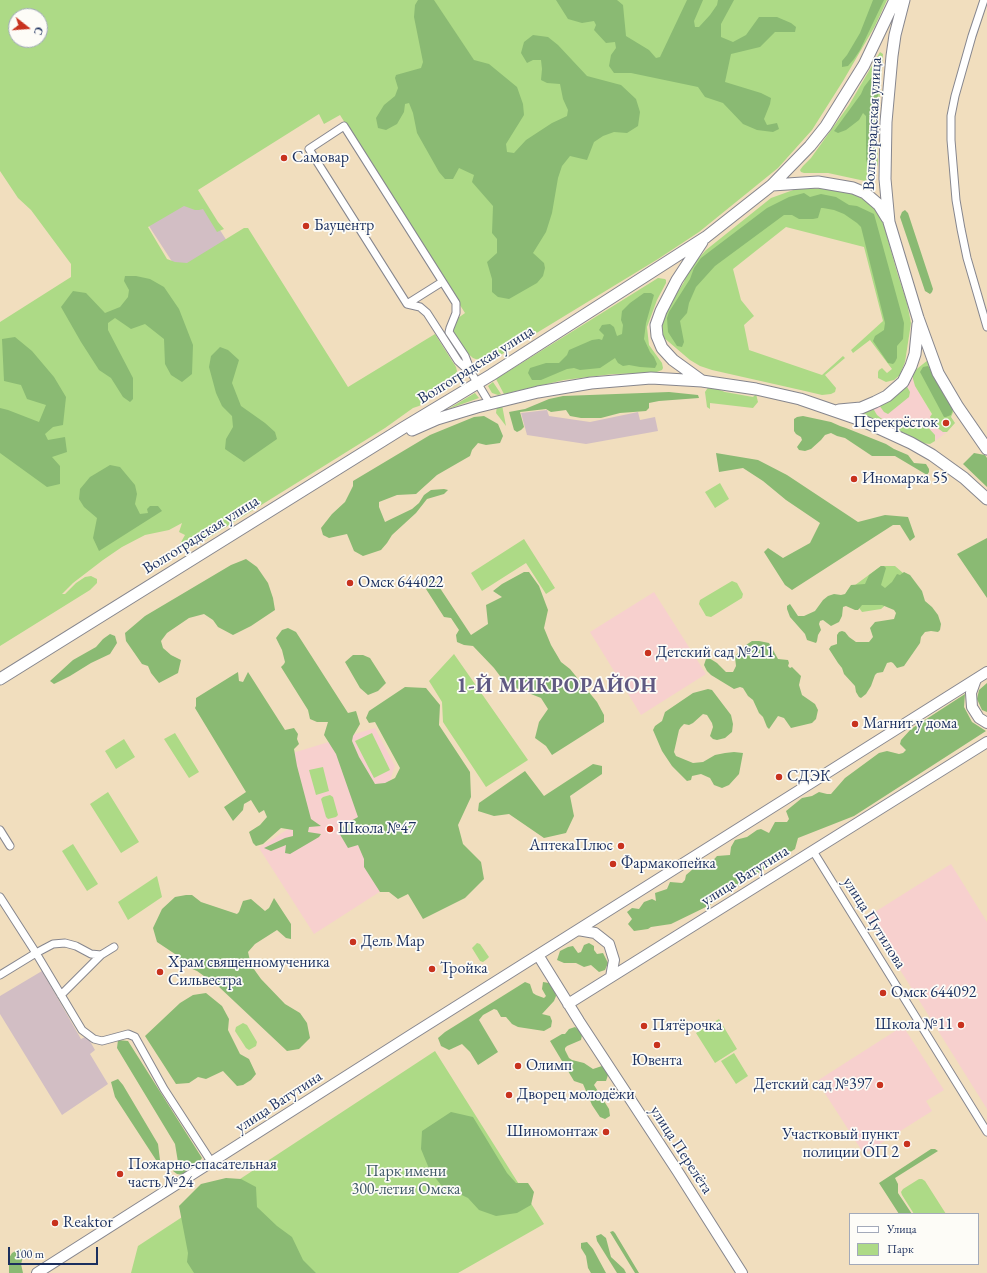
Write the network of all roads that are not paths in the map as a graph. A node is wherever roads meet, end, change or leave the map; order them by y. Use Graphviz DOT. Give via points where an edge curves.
graph roads {
  1 [pos="895,0"];
  2 [pos="904,0"];
  3 [pos="984,0"];
  4 [pos="772,185"];
  5 [pos="889,222"];
  6 [pos="706,237"];
  7 [pos="442,282"];
  8 [pos="407,304"];
  9 [pos="918,318"];
  10 [pos="987,327"];
  11 [pos="475,379"];
  12 [pos="702,381"];
  13 [pos="490,404"];
  14 [pos="834,410"];
  15 [pos="987,449"];
  16 [pos="987,499"];
  17 [pos="987,672"];
  18 [pos="0,679"];
  19 [pos="976,679"];
  20 [pos="0,687"];
  21 [pos="987,723"];
  22 [pos="987,742"];
  23 [pos="0,830"];
  24 [pos="10,846"];
  25 [pos="813,851"];
  26 [pos="0,897"];
  27 [pos="578,930"];
  28 [pos="114,947"];
  29 [pos="36,953"];
  30 [pos="102,955"];
  31 [pos="538,955"];
  32 [pos="0,975"];
  33 [pos="612,977"];
  34 [pos="61,995"];
  35 [pos="568,1004"];
  36 [pos="987,1132"];
  37 [pos="212,1163"];
  38 [pos="37,1273"];
  39 [pos="742,1273"];
  1 -- 4 [label="main road, Волгоградская улица" via="864,65 826,126"];
  2 -- 5 [label="main road, Волгоградская улица" via="895,35 886,122 884,179"];
  3 -- 10 [label="street" via="955,96 951,140 956,200 966,254"];
  4 -- 5 [label="main road" via="818,182 853,188 865,193 879,206"];
  4 -- 6 [label="main road, Волгоградская улица"];
  5 -- 9 [label="main road, Волгоградская улица"];
  6 -- 11 [label="main road, Волгоградская улица"];
  6 -- 12 [label="main road" via="677,280 656,325 662,348 673,360"];
  7 -- 8 [label="street"];
  7 -- 8 [label="street" via="344,126 309,149"];
  7 -- 11 [label="street" via="457,308 449,332 465,356"];
  8 -- 11 [label="street" via="420,307 427,313 458,361"];
  9 -- 14 [label="main road" via="915,354 903,382 887,396 861,408"];
  9 -- 15 [label="main road, Волгоградская улица" via="938,373"];
  11 -- 13 [label="street"];
  11 -- 18 [label="main road, Волгоградская улица" via="403,428"];
  12 -- 13 [label="main road, Волгоградская улица" via="651,378 591,383"];
  12 -- 14 [label="main road, Волгоградская улица" via="756,389"];
  13 -- 20 [label="main road, Волгоградская улица" via="437,419 406,434"];
  14 -- 16 [label="main road, Волгоградская улица" via="911,443 932,455 964,478"];
  17 -- 19 [label="main road, улица Ватутина"];
  19 -- 21 [label="main road" via="970,693 972,707 979,718"];
  19 -- 27 [label="main road, улица Ватутина"];
  22 -- 25 [label="main road, улица Ватутина"];
  23 -- 24 [label="street"];
  25 -- 33 [label="main road, улица Ватутина"];
  25 -- 36 [label="street, улица Путилова"];
  26 -- 29 [label="street"];
  27 -- 31 [label="main road, улица Ватутина"];
  27 -- 33 [label="main road" via="595,933 608,944 614,960"];
  28 -- 30 [label="street"];
  29 -- 30 [label="street" via="53,944 65,943 91,954"];
  29 -- 32 [label="street"];
  29 -- 34 [label="street"];
  30 -- 34 [label="street"];
  31 -- 35 [label="main road"];
  31 -- 37 [label="main road, улица Ватутина"];
  33 -- 35 [label="main road, улица Ватутина"];
  34 -- 37 [label="street" via="82,1030 94,1040 128,1034 135,1037 164,1089"];
  35 -- 39 [label="main road, улица Перелёта"];
  37 -- 38 [label="main road, улица Ватутина"];
}
